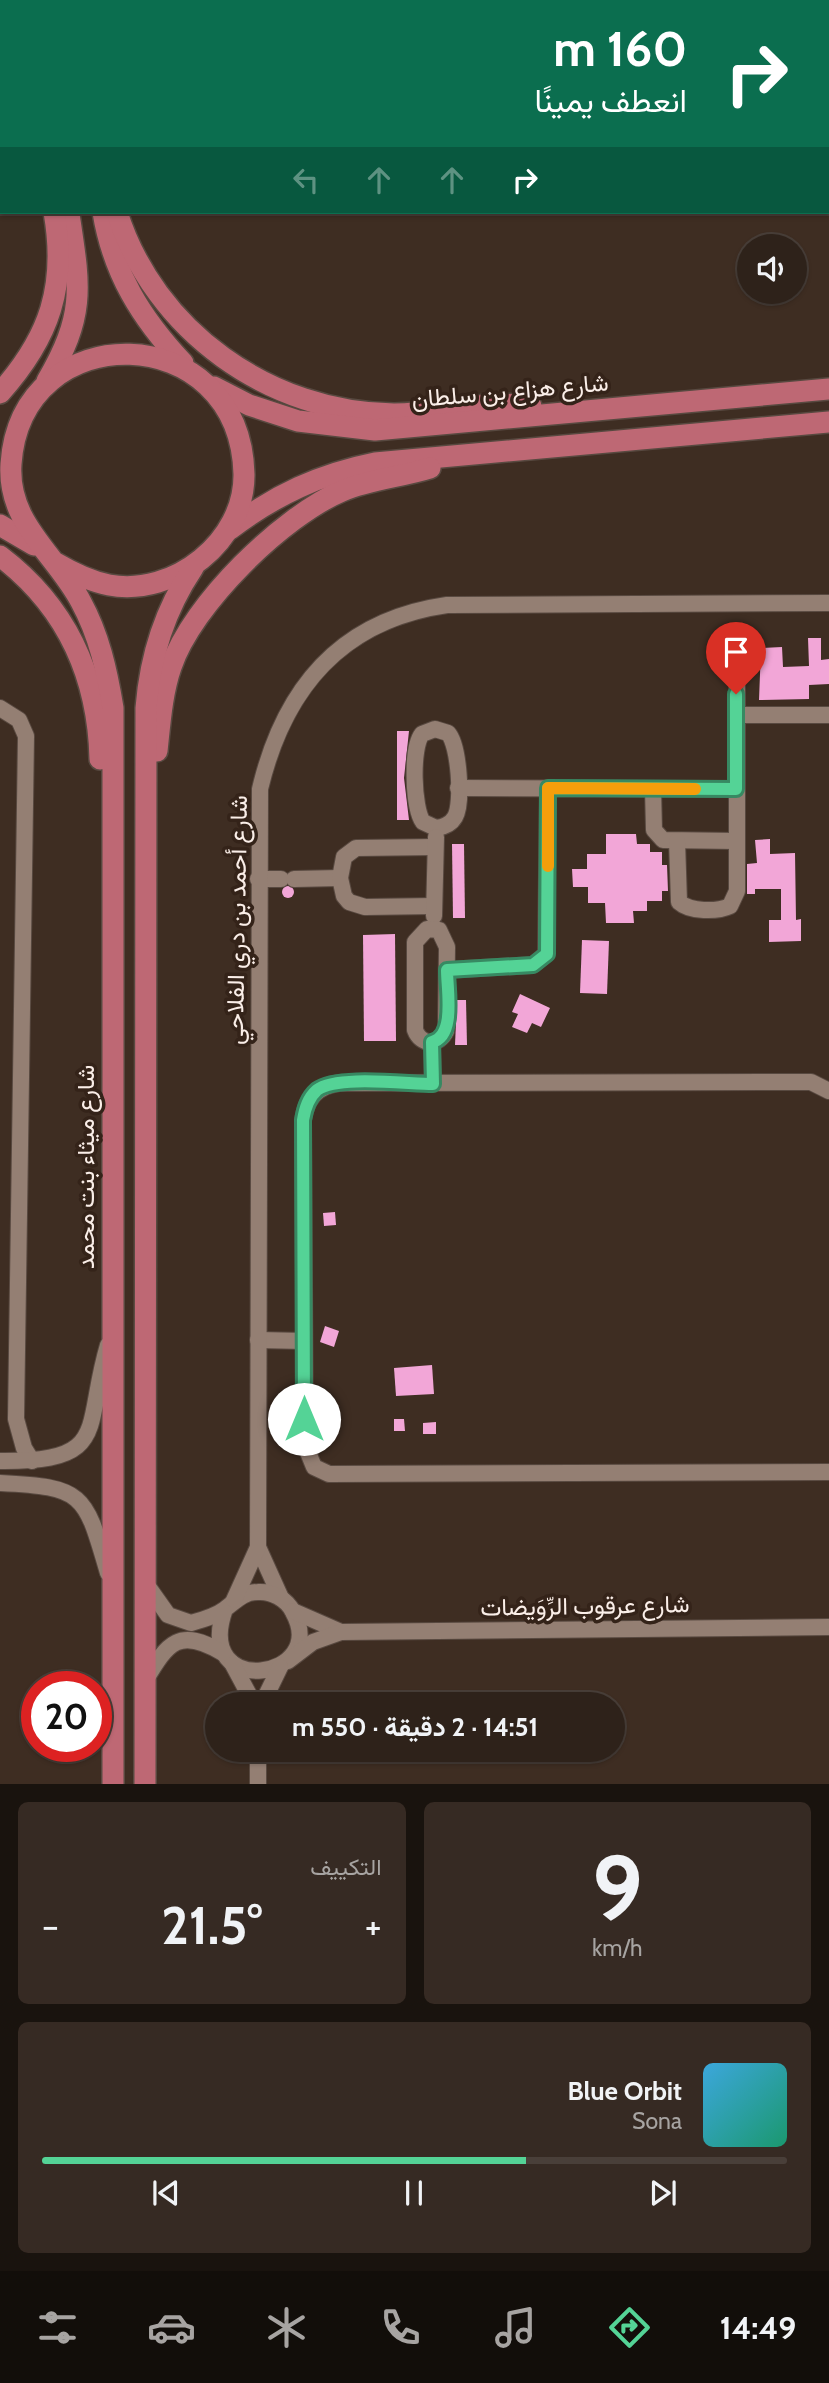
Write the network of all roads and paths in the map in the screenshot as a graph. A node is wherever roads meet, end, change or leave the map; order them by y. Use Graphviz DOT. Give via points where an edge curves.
graph roads {
  1 [pos="54,214"];
  2 [pos="69,214"];
  3 [pos="104,214"];
  4 [pos="118,214"];
  5 [pos="197,375"];
  6 [pos="829,389"];
  7 [pos="0,393"];
  8 [pos="36,397"];
  9 [pos="568,413"];
  10 [pos="829,422"];
  11 [pos="0,431"];
  12 [pos="464,454"];
  13 [pos="0,524"];
  14 [pos="226,532"];
  15 [pos="0,556"];
  16 [pos="50,557"];
  17 [pos="197,563"];
  18 [pos="829,603"];
  19 [pos="737,654"];
  20 [pos="0,708"];
  21 [pos="736,715"];
  22 [pos="829,715"];
  23 [pos="458,788"];
  24 [pos="548,788"];
  25 [pos="653,789"];
  26 [pos="736,789"];
  27 [pos="145,800"];
  28 [pos="436,828"];
  29 [pos="677,841"];
  30 [pos="737,841"];
  31 [pos="435,847"];
  32 [pos="340,878"];
  33 [pos="258,879"];
  34 [pos="113,887"];
  35 [pos="434,906"];
  36 [pos="433,929"];
  37 [pos="447,970"];
  38 [pos="432,1042"];
  39 [pos="433,1084"];
  40 [pos="829,1091"];
  41 [pos="112,1329"];
  42 [pos="258,1340"];
  43 [pos="304,1341"];
  44 [pos="0,1461"];
  45 [pos="32,1461"];
  46 [pos="829,1472"];
  47 [pos="0,1483"];
  48 [pos="258,1547"];
  49 [pos="146,1584"];
  50 [pos="113,1588"];
  51 [pos="281,1598"];
  52 [pos="230,1605"];
  53 [pos="293,1611"];
  54 [pos="829,1627"];
  55 [pos="341,1632"];
  56 [pos="227,1657"];
  57 [pos="284,1664"];
  58 [pos="145,1681"];
  59 [pos="247,1692"];
  60 [pos="269,1692"];
  61 [pos="258,1762"];
  62 [pos="113,1784"];
  63 [pos="145,1784"];
  64 [pos="258,1784"];
  1 -- 7 [label="main road" via="60,266 52,308 35,347"];
  2 -- 8 [label="main road" via="79,299 65,349"];
  3 -- 5 [label="main road" via="132,300"];
  4 -- 9 [label="main road" via="140,267 174,313 225,359 285,393 329,407 374,413 503,403"];
  5 -- 8 [label="main road" via="160,356 128,352 97,356 67,369"];
  5 -- 9 [label="main road, شارع هزاع بن سلطان" via="273,414 349,429"];
  5 -- 14 [label="main road" via="229,413 243,453 238,508"];
  6 -- 9 [label="main road, شارع هزاع بن سلطان"];
  8 -- 11 [label="main road"];
  8 -- 16 [label="main road" via="16,433 14,496 25,526"];
  10 -- 12 [label="main road"];
  12 -- 14 [label="main road" via="375,463 329,474 285,492"];
  12 -- 27 [label="main road" via="424,470 344,489 319,502 273,535 207,606 172,665"];
  13 -- 16 [label="main road"];
  14 -- 17 [label="main road"];
  15 -- 34 [label="main road" via="50,605 85,666 97,714 104,841"];
  16 -- 17 [label="main road" via="82,578 111,586 170,578"];
  16 -- 34 [label="main road, شارع ميثاء بنت محمد" via="91,621 110,687"];
  17 -- 27 [label="main road" via="164,620 151,663"];
  18 -- 33 [label="street, شارع أحمد بن دري الفلاحي" via="447,605 376,624 317,670 280,726 260,789"];
  19 -- 21 [label="street"];
  20 -- 45 [label="street" via="19,720 26,736 16,1419"];
  21 -- 22 [label="street"];
  21 -- 26 [label="street"];
  23 -- 24 [label="street"];
  23 -- 28 [label="street" via="454,818"];
  23 -- 28 [label="street" via="453,738 435,729 422,734 415,747 416,809 422,822"];
  24 -- 25 [label="street"];
  24 -- 37 [label="street" via="547,954 533,965"];
  25 -- 26 [label="street"];
  25 -- 29 [label="street" via="654,830 663,839"];
  26 -- 30 [label="street"];
  27 -- 49 [label="main road"];
  28 -- 31 [label="street"];
  29 -- 30 [label="street"];
  29 -- 30 [label="street" via="679,902 688,908 719,909 730,906 736,896"];
  31 -- 32 [label="street" via="356,848 344,857"];
  31 -- 35 [label="street"];
  32 -- 33 [label="street"];
  32 -- 35 [label="street" via="344,896 357,906"];
  33 -- 42 [label="street, شارع أحمد بن دري الفلاحي"];
  34 -- 41 [label="main road, شارع ميثاء بنت محمد"];
  35 -- 36 [label="street"];
  36 -- 37 [label="street" via="447,940"];
  36 -- 38 [label="street" via="421,932 415,942 415,1030 420,1039"];
  37 -- 38 [label="street" via="446,1031"];
  38 -- 39 [label="street"];
  39 -- 40 [label="street" via="811,1082"];
  39 -- 43 [label="street" via="340,1083 318,1090 310,1098 303,1120"];
  41 -- 45 [label="street" via="88,1432 62,1457"];
  41 -- 50 [label="main road, شارع ميثاء بنت محمد"];
  42 -- 43 [label="street"];
  42 -- 48 [label="street, شارع أحمد بن دري الفلاحي"];
  43 -- 46 [label="street" via="306,1453 314,1467 329,1474"];
  44 -- 45 [label="street"];
  47 -- 50 [label="street" via="48,1485 75,1498 94,1525"];
  48 -- 51 [label="street, شارع أحمد بن دري الفلاحي"];
  48 -- 52 [label="street, شارع أحمد بن دري الفلاحي"];
  49 -- 52 [label="street" via="160,1606 191,1623"];
  49 -- 58 [label="main road"];
  50 -- 62 [label="main road, شارع ميثاء بنت محمد"];
  51 -- 52 [label="street" via="257,1592"];
  51 -- 53 [label="street"];
  52 -- 56 [label="street" via="219,1625"];
  53 -- 55 [label="street, شارع عرقوب الرِّوَيضات"];
  53 -- 57 [label="street" via="299,1637"];
  54 -- 55 [label="street, شارع عرقوب الرِّوَيضات"];
  55 -- 57 [label="street, شارع عرقوب الرِّوَيضات" via="313,1642"];
  56 -- 57 [label="street" via="254,1672"];
  56 -- 58 [label="street" via="199,1640 178,1641 162,1654"];
  56 -- 59 [label="street"];
  57 -- 60 [label="street"];
  58 -- 63 [label="main road"];
  61 -- 64 [label="street"];
}
